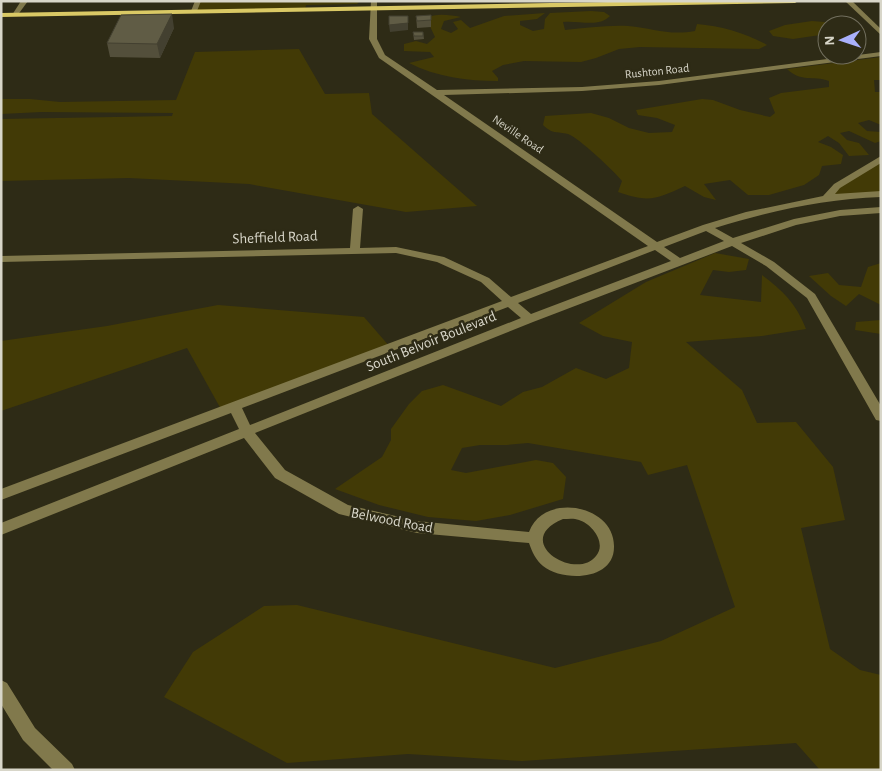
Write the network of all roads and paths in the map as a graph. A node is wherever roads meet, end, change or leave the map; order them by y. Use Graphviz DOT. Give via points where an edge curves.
graph roads {
  1 [pos="25,1"];
  2 [pos="198,1"];
  3 [pos="795,1"];
  4 [pos="848,1"];
  5 [pos="745,2"];
  6 [pos="583,3"];
  7 [pos="465,4"];
  8 [pos="374,5"];
  9 [pos="194,11"];
  10 [pos="1,15"];
  11 [pos="15,15"];
  12 [pos="881,33"];
  13 [pos="881,54"];
  14 [pos="434,93"];
  15 [pos="881,159"];
  16 [pos="881,194"];
  17 [pos="827,197"];
  18 [pos="358,209"];
  19 [pos="881,210"];
  20 [pos="840,213"];
  21 [pos="706,227"];
  22 [pos="732,242"];
  23 [pos="657,246"];
  24 [pos="355,249"];
  25 [pos="1,259"];
  26 [pos="679,262"];
  27 [pos="509,301"];
  28 [pos="529,319"];
  29 [pos="234,407"];
  30 [pos="881,416"];
  31 [pos="246,432"];
  32 [pos="1,495"];
  33 [pos="1,529"];
  34 [pos="534,538"];
  35 [pos="1,688"];
  36 [pos="66,770"];
  1 -- 11 [label="street"];
  2 -- 9 [label="street"];
  3 -- 5 [label="main road"];
  4 -- 12 [label="street"];
  5 -- 6 [label="main road"];
  6 -- 7 [label="main road"];
  7 -- 8 [label="main road"];
  8 -- 9 [label="main road"];
  8 -- 14 [label="street, Neville Road" via="373,39 382,56"];
  9 -- 11 [label="main road"];
  10 -- 11 [label="main road"];
  13 -- 14 [label="street, Rushton Road" via="659,84"];
  14 -- 23 [label="street, Neville Road"];
  15 -- 17 [label="street" via="837,186"];
  16 -- 17 [label="street, South Belvoir Boulevard"];
  17 -- 20 [label="street"];
  17 -- 21 [label="street, South Belvoir Boulevard" via="755,212"];
  18 -- 24 [label="street"];
  19 -- 20 [label="street, South Belvoir Boulevard"];
  20 -- 22 [label="street, South Belvoir Boulevard" via="794,222"];
  21 -- 22 [label="street"];
  21 -- 23 [label="street, South Belvoir Boulevard"];
  22 -- 26 [label="street, South Belvoir Boulevard"];
  22 -- 30 [label="street" via="770,264 811,296"];
  23 -- 26 [label="street, Neville Road"];
  23 -- 27 [label="street, South Belvoir Boulevard"];
  24 -- 25 [label="street, Sheffield Road"];
  24 -- 27 [label="street, Sheffield Road" via="396,250 440,259 485,280"];
  26 -- 28 [label="street, South Belvoir Boulevard"];
  27 -- 28 [label="street, Sheffield Road"];
  27 -- 29 [label="street, South Belvoir Boulevard"];
  28 -- 31 [label="street, South Belvoir Boulevard"];
  29 -- 31 [label="street, Belwood Road"];
  29 -- 32 [label="street, South Belvoir Boulevard"];
  31 -- 33 [label="street, South Belvoir Boulevard"];
  31 -- 34 [label="street, Belwood Road" via="280,474 344,510 417,528"];
  34 -- 34 [label="street" via="541,556 550,564 568,570 586,570 596,565 608,549 603,530 585,516 574,513 557,514 543,521"];
  35 -- 36 [label="street" via="30,734"];
}
